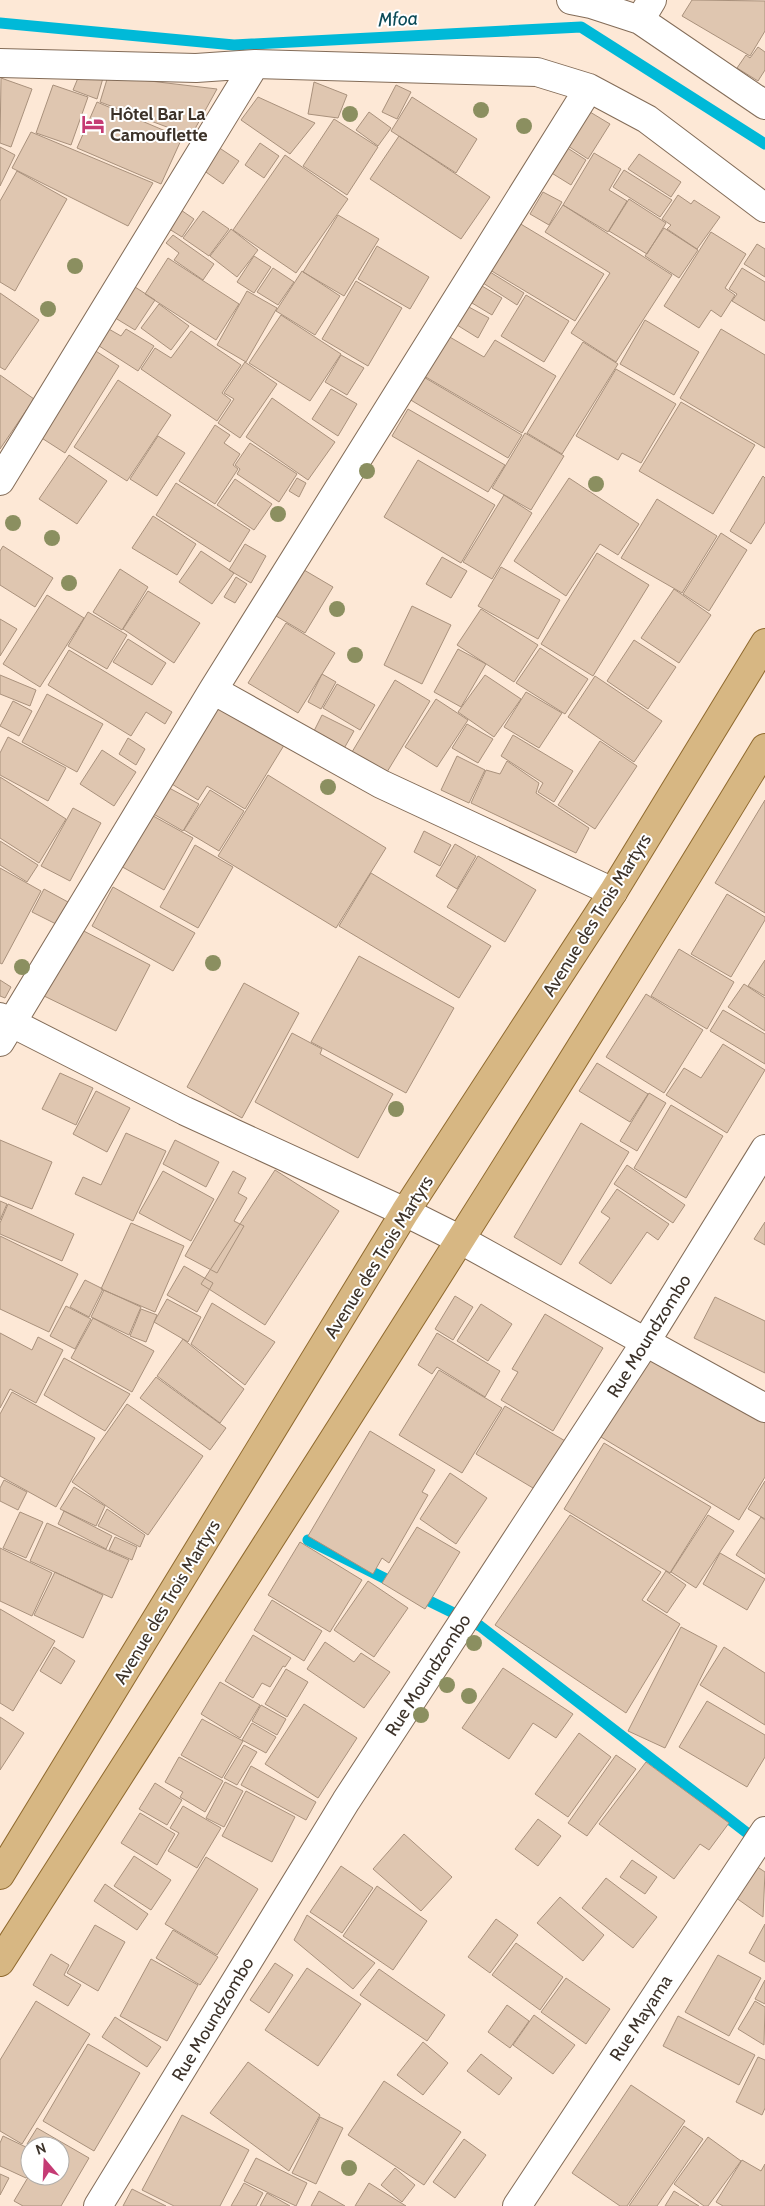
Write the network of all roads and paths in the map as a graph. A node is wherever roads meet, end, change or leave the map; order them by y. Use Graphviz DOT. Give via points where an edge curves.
graph roads {
  1 [pos="571,0"];
  2 [pos="646,10"];
  3 [pos="0,63"];
  4 [pos="255,64"];
  5 [pos="589,88"];
  6 [pos="765,105"];
  7 [pos="765,208"];
  8 [pos="0,481"];
  9 [pos="765,643"];
  10 [pos="213,690"];
  11 [pos="765,748"];
  12 [pos="612,892"];
  13 [pos="4,1027"];
  14 [pos="765,1149"];
  15 [pos="405,1212"];
  16 [pos="461,1240"];
  17 [pos="645,1343"];
  18 [pos="765,1408"];
  19 [pos="765,1831"];
  20 [pos="0,1875"];
  21 [pos="0,1962"];
  22 [pos="98,2206"];
  23 [pos="517,2206"];
  1 -- 2 [label="street"];
  2 -- 6 [label="street"];
  3 -- 4 [label="street" via="196,68"];
  4 -- 5 [label="street" via="537,72"];
  4 -- 8 [label="street"];
  5 -- 7 [label="street" via="647,119"];
  5 -- 10 [label="street"];
  9 -- 12 [label="main road, Avenue des Trois Martyrs"];
  10 -- 12 [label="street" via="381,784"];
  10 -- 13 [label="street"];
  11 -- 16 [label="main road"];
  12 -- 15 [label="main road, Avenue des Trois Martyrs"];
  13 -- 15 [label="street"];
  14 -- 17 [label="street, Rue Moundzombo"];
  15 -- 16 [label="street"];
  15 -- 20 [label="main road, Avenue des Trois Martyrs"];
  16 -- 17 [label="street"];
  16 -- 21 [label="main road"];
  17 -- 18 [label="street"];
  17 -- 22 [label="street, Rue Moundzombo" via="346,1801"];
  19 -- 23 [label="street, Rue Mayama"];
}
